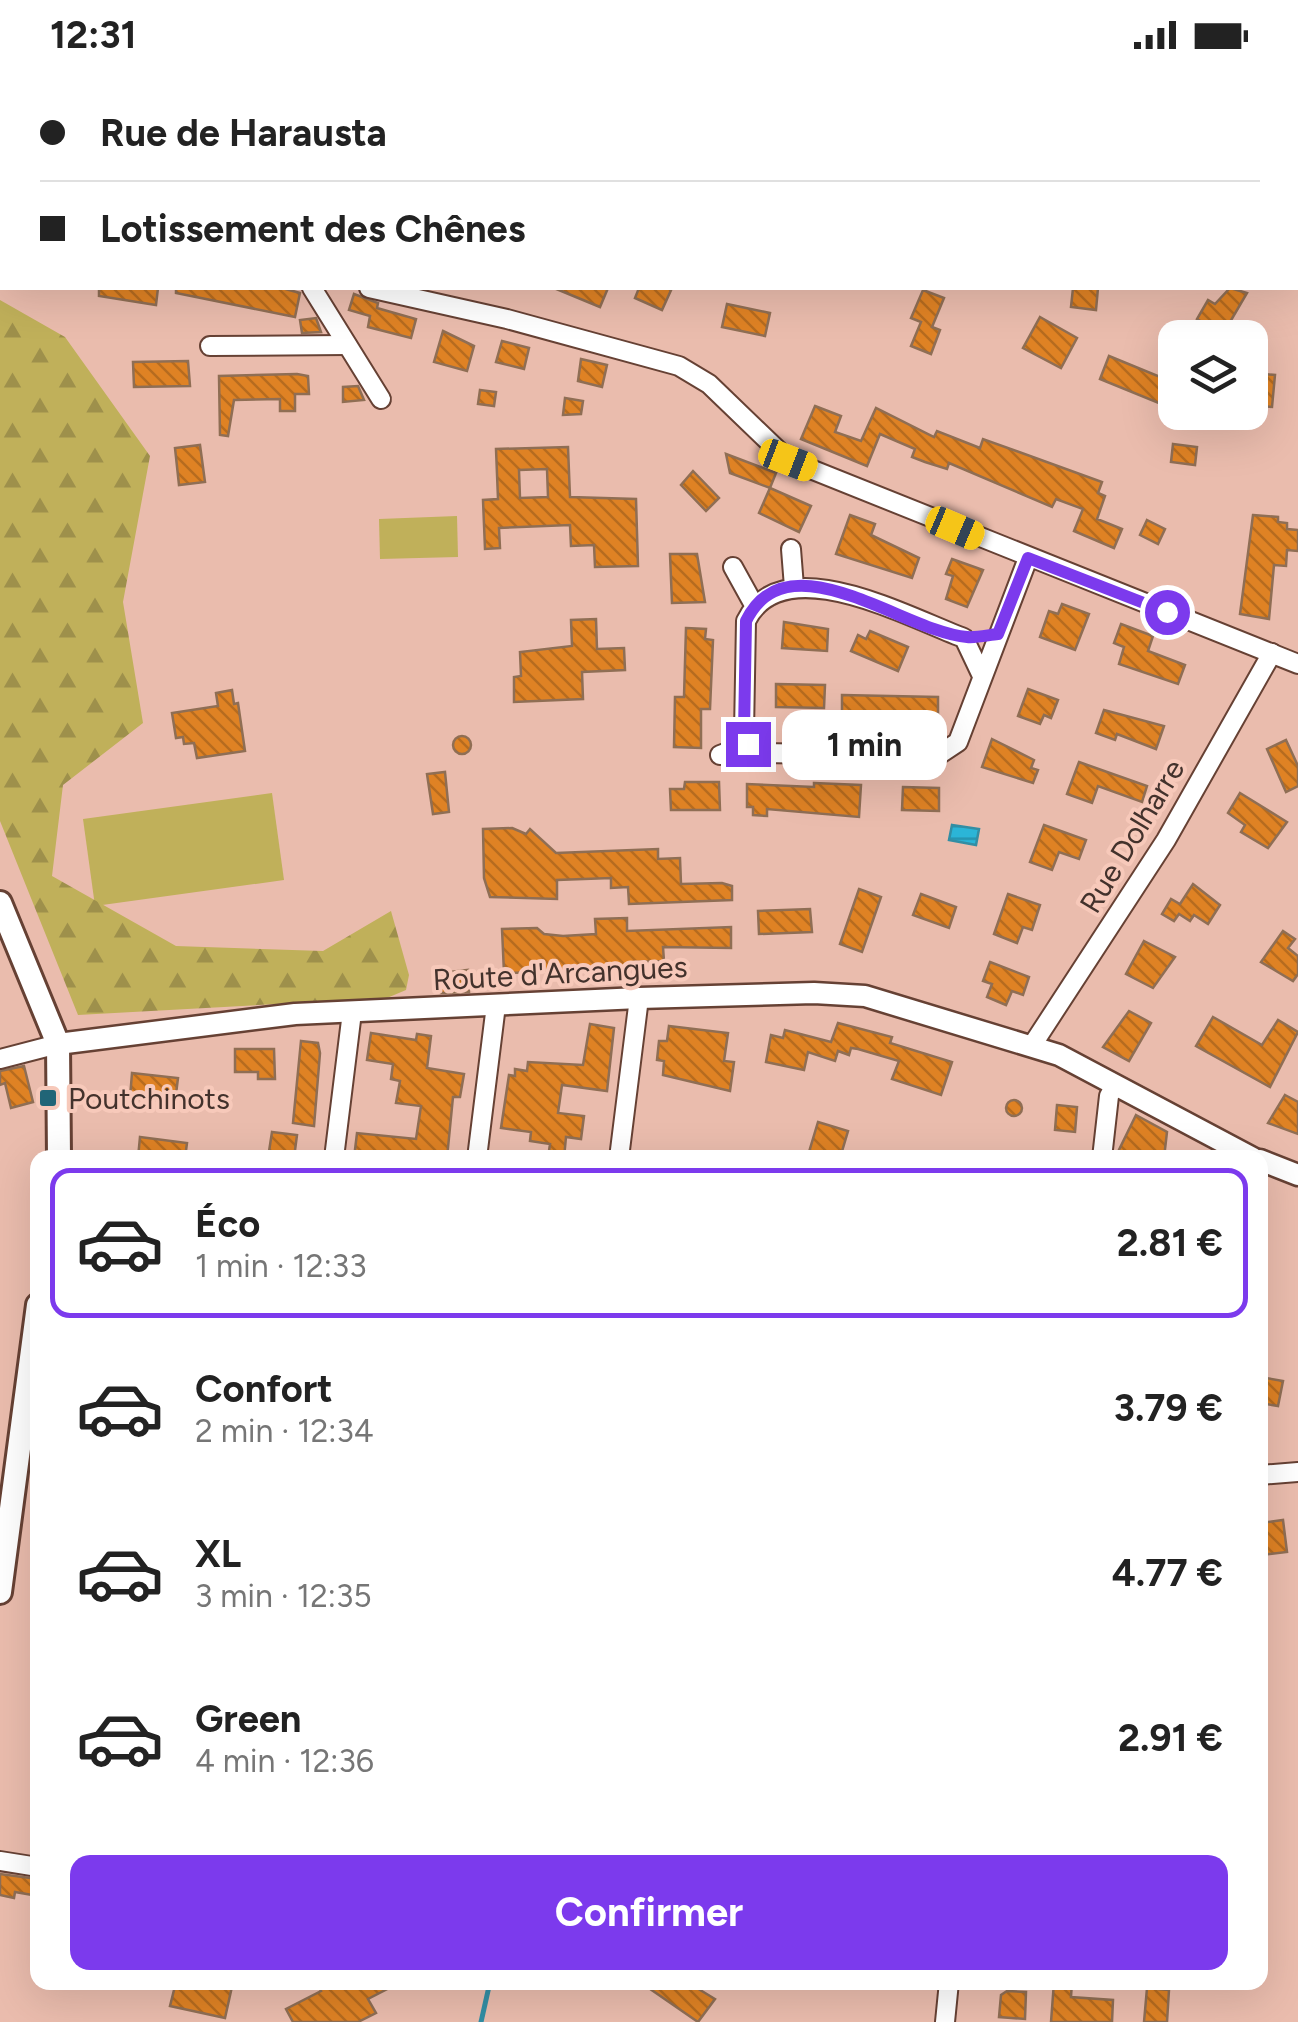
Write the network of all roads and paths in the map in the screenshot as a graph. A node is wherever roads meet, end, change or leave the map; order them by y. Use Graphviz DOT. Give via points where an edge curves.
graph roads {
  1 [pos="313,290"];
  2 [pos="379,290"];
  3 [pos="347,345"];
  4 [pos="210,346"];
  5 [pos="381,399"];
  6 [pos="791,549"];
  7 [pos="1028,558"];
  8 [pos="733,567"];
  9 [pos="794,587"];
  10 [pos="754,605"];
  11 [pos="998,634"];
  12 [pos="964,638"];
  13 [pos="1272,652"];
  14 [pos="1298,664"];
  15 [pos="982,676"];
  16 [pos="748,744"];
  17 [pos="720,755"];
  18 [pos="0,904"];
  19 [pos="638,998"];
  20 [pos="496,1005"];
  21 [pos="352,1012"];
  22 [pos="58,1044"];
  23 [pos="1033,1044"];
  24 [pos="0,1059"];
  25 [pos="1115,1086"];
  26 [pos="59,1150"];
  27 [pos="335,1150"];
  28 [pos="478,1150"];
  29 [pos="620,1150"];
  30 [pos="1103,1150"];
  31 [pos="1238,1150"];
  32 [pos="1268,1163"];
  33 [pos="1298,1175"];
  34 [pos="30,1365"];
  35 [pos="1298,1472"];
  36 [pos="1268,1474"];
  37 [pos="0,1592"];
  38 [pos="0,1861"];
  39 [pos="30,1866"];
  40 [pos="948,1990"];
  41 [pos="946,2022"];
  1 -- 3 [label="street"];
  2 -- 7 [label="street" via="678,366 709,384 788,460"];
  3 -- 4 [label="street"];
  3 -- 5 [label="street"];
  6 -- 9 [label="street"];
  7 -- 11 [label="street"];
  7 -- 13 [label="street"];
  8 -- 10 [label="street"];
  9 -- 10 [label="street"];
  9 -- 12 [label="street" via="829,588"];
  10 -- 16 [label="street" via="746,621"];
  11 -- 12 [label="street"];
  11 -- 15 [label="street"];
  12 -- 15 [label="street"];
  13 -- 14 [label="street"];
  13 -- 23 [label="street, Rue Dolharre" via="1166,840"];
  15 -- 16 [label="street" via="958,742 938,756 760,754"];
  16 -- 17 [label="street"];
  18 -- 22 [label="main road"];
  19 -- 20 [label="street, Route d'Arcangues"];
  19 -- 23 [label="street, Route d'Arcangues" via="865,996"];
  19 -- 29 [label="street"];
  20 -- 21 [label="street, Route d'Arcangues"];
  20 -- 28 [label="street"];
  21 -- 22 [label="street, Route d'Arcangues" via="193,1024"];
  21 -- 27 [label="street"];
  22 -- 24 [label="street"];
  22 -- 26 [label="main road"];
  23 -- 25 [label="street, Route d'Arcangues"];
  25 -- 30 [label="street"];
  25 -- 31 [label="street, Route d'Arcangues"];
  32 -- 33 [label="street"];
  34 -- 37 [label="main road"];
  35 -- 36 [label="street"];
  38 -- 39 [label="street"];
  40 -- 41 [label="street"];
}
